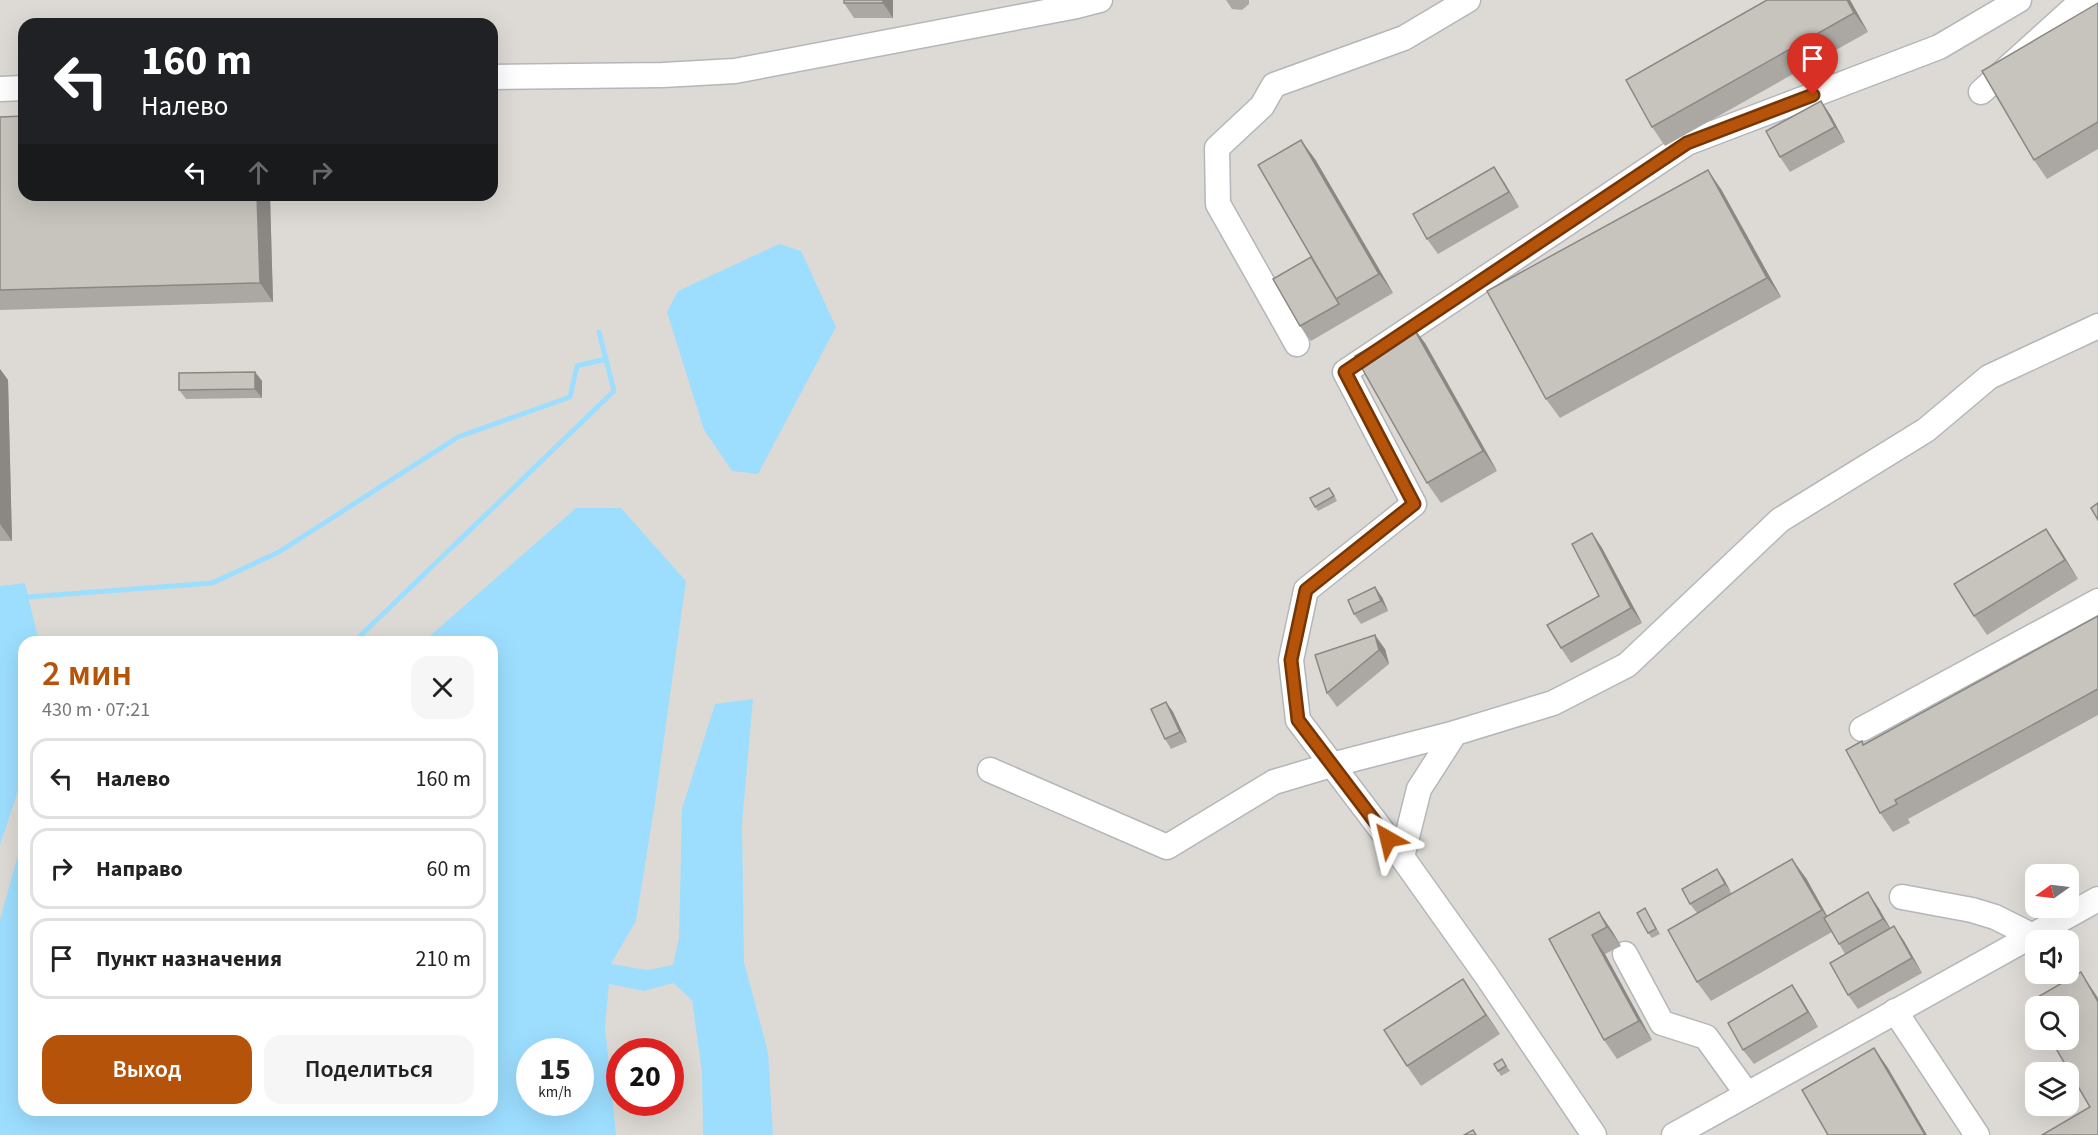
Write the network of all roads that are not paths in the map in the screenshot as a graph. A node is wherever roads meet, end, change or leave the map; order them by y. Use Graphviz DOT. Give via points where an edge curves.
graph roads {
  1 [pos="1100,0"];
  2 [pos="1468,0"];
  3 [pos="2087,0"];
  4 [pos="2017,1"];
  5 [pos="498,77"];
  6 [pos="18,88"];
  7 [pos="0,89"];
  8 [pos="1981,92"];
  9 [pos="2098,326"];
  10 [pos="1297,344"];
  11 [pos="2098,601"];
  12 [pos="1862,729"];
  13 [pos="1455,733"];
  14 [pos="1331,765"];
  15 [pos="990,770"];
  16 [pos="1402,857"];
  17 [pos="1902,897"];
  18 [pos="2098,899"];
  19 [pos="2040,930"];
  20 [pos="2025,932"];
  21 [pos="2025,938"];
  22 [pos="1625,954"];
  23 [pos="1895,1011"];
  24 [pos="1747,1094"];
  25 [pos="1594,1135"];
  26 [pos="1674,1135"];
  27 [pos="1977,1135"];
  1 -- 5 [label="lane" via="735,70"];
  2 -- 10 [label="lane" via="1404,38 1274,85 1262,106 1217,148 1218,204"];
  3 -- 8 [label="lane"];
  4 -- 14 [label="lane" via="1939,47 1687,143 1345,372 1414,504 1306,590 1291,660 1298,720"];
  6 -- 7 [label="lane"];
  9 -- 13 [label="lane" via="1989,377 1926,430 1780,520 1627,665 1553,703"];
  11 -- 12 [label="lane"];
  13 -- 14 [label="lane"];
  13 -- 16 [label="lane" via="1419,789"];
  14 -- 15 [label="lane" via="1274,782 1167,847"];
  14 -- 16 [label="lane"];
  16 -- 25 [label="lane"];
  17 -- 20 [label="lane" via="1972,910"];
  18 -- 19 [label="lane"];
  21 -- 23 [label="lane"];
  22 -- 24 [label="lane" via="1662,1023 1706,1037"];
  23 -- 24 [label="lane"];
  23 -- 27 [label="lane"];
  24 -- 26 [label="lane"];
}
